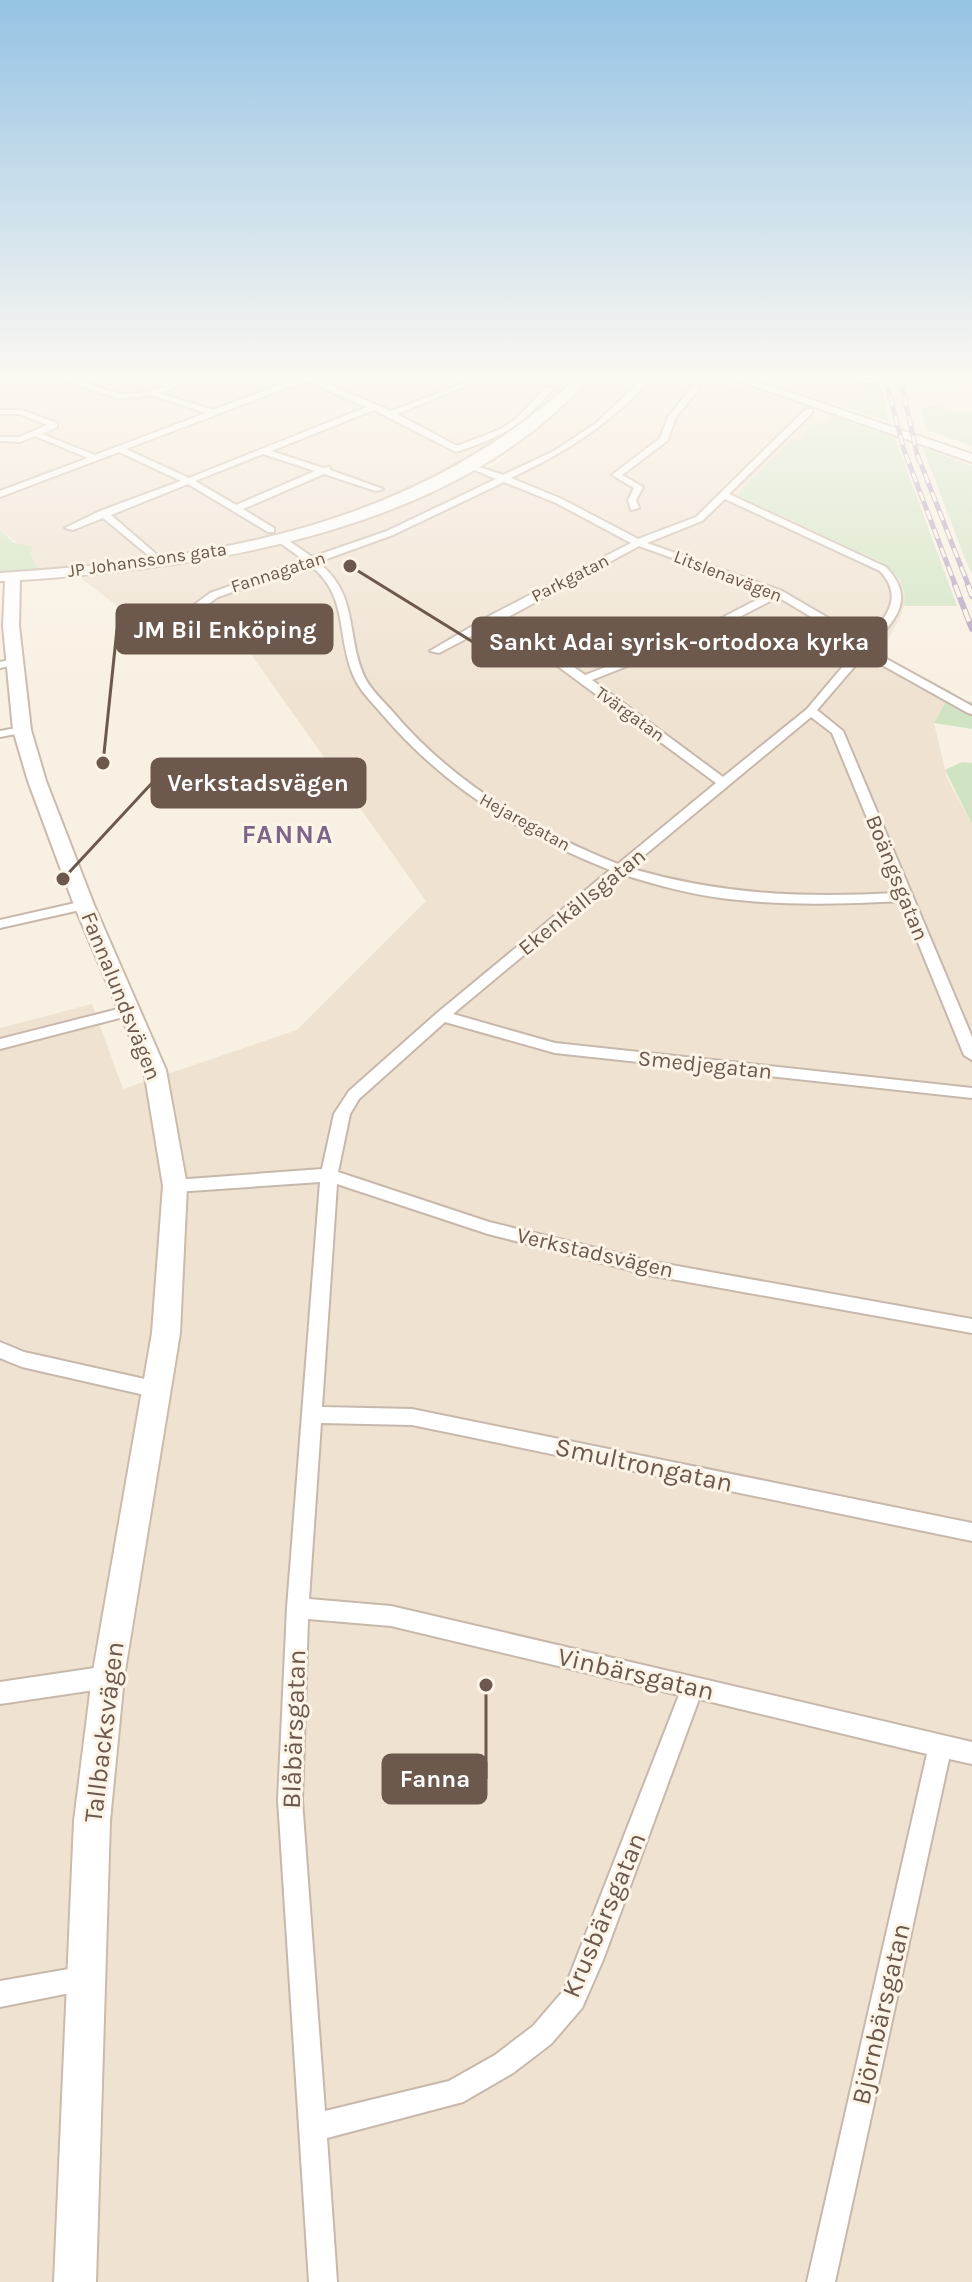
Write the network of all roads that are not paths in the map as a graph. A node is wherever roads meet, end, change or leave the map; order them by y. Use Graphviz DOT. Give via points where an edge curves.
graph roads {
  1 [pos="28,483"];
  2 [pos="182,483"];
  3 [pos="194,483"];
  4 [pos="294,483"];
  5 [pos="365,483"];
  6 [pos="431,483"];
  7 [pos="495,483"];
  8 [pos="516,483"];
  9 [pos="632,483"];
  10 [pos="738,483"];
  11 [pos="379,489"];
  12 [pos="0,494"];
  13 [pos="726,496"];
  14 [pos="238,508"];
  15 [pos="634,508"];
  16 [pos="103,513"];
  17 [pos="70,528"];
  18 [pos="275,534"];
  19 [pos="638,543"];
  20 [pos="314,560"];
  21 [pos="160,562"];
  22 [pos="6,577"];
  23 [pos="778,593"];
  24 [pos="497,616"];
  25 [pos="159,635"];
  26 [pos="689,639"];
  27 [pos="869,647"];
  28 [pos="435,651"];
  29 [pos="646,655"];
  30 [pos="7,664"];
  31 [pos="583,680"];
  32 [pos="811,711"];
  33 [pos="972,711"];
  34 [pos="22,730"];
  35 [pos="0,734"];
  36 [pos="725,784"];
  37 [pos="623,868"];
  38 [pos="903,897"];
  39 [pos="84,905"];
  40 [pos="0,924"];
  41 [pos="130,1011"];
  42 [pos="442,1016"];
  43 [pos="0,1044"];
  44 [pos="972,1055"];
  45 [pos="972,1093"];
  46 [pos="329,1175"];
  47 [pos="175,1186"];
  48 [pos="972,1326"];
  49 [pos="0,1350"];
  50 [pos="158,1390"];
  51 [pos="315,1415"];
  52 [pos="972,1532"];
  53 [pos="298,1608"];
  54 [pos="108,1677"];
  55 [pos="693,1687"];
  56 [pos="0,1693"];
  57 [pos="940,1746"];
  58 [pos="972,1753"];
  59 [pos="86,1979"];
  60 [pos="0,1994"];
  61 [pos="312,2128"];
  62 [pos="75,2282"];
  63 [pos="323,2282"];
  64 [pos="821,2282"];
  1 -- 12 [label="street"];
  2 -- 16 [label="street"];
  3 -- 14 [label="street, Hejaregatan"];
  4 -- 14 [label="street"];
  5 -- 11 [label="street"];
  6 -- 18 [label="street, JP Johanssons gata" via="392,502"];
  7 -- 20 [label="street, Fannagatan" via="390,533"];
  8 -- 19 [label="street, Litslenavägen"];
  9 -- 15 [label="street" via="639,487"];
  10 -- 13 [label="street, Parkgatan"];
  13 -- 19 [label="street, Parkgatan" via="699,519"];
  13 -- 27 [label="street, Ekenkällsgatan" via="883,569 894,581 896,607"];
  14 -- 18 [label="street, Hejaregatan"];
  16 -- 17 [label="street"];
  16 -- 21 [label="street"];
  18 -- 20 [label="street, Hejaregatan"];
  18 -- 21 [label="street, JP Johanssons gata"];
  19 -- 23 [label="street, Litslenavägen"];
  19 -- 24 [label="street, Parkgatan"];
  20 -- 25 [label="street, Fannagatan" via="214,595"];
  20 -- 37 [label="street, Hejaregatan" via="343,603 360,678 428,759 488,805 594,859"];
  21 -- 22 [label="street, JP Johanssons gata"];
  22 -- 30 [label="street, Fannalundsvägen" via="11,626"];
  23 -- 26 [label="street"];
  23 -- 27 [label="street, Litslenavägen"];
  24 -- 28 [label="street, Parkgatan"];
  24 -- 31 [label="street, Tvärgatan"];
  27 -- 32 [label="street, Ekenkällsgatan"];
  27 -- 33 [label="street, Litslenavägen" via="879,659"];
  29 -- 31 [label="street"];
  30 -- 34 [label="street, Fannalundsvägen"];
  31 -- 36 [label="street, Tvärgatan"];
  32 -- 36 [label="street, Ekenkällsgatan"];
  32 -- 38 [label="street, Boängsgatan" via="837,731"];
  34 -- 35 [label="street"];
  34 -- 39 [label="street, Fannalundsvägen"];
  36 -- 37 [label="street, Ekenkällsgatan"];
  37 -- 38 [label="street, Hejaregatan" via="728,895 797,900"];
  37 -- 42 [label="street, Ekenkällsgatan"];
  38 -- 44 [label="street, Boängsgatan"];
  39 -- 40 [label="street"];
  39 -- 41 [label="street, Fannalundsvägen"];
  41 -- 43 [label="street"];
  41 -- 47 [label="street, Fannalundsvägen" via="155,1070"];
  42 -- 45 [label="street, Smedjegatan" via="555,1048"];
  42 -- 46 [label="street, Ekenkällsgatan" via="354,1095 342,1114"];
  46 -- 47 [label="street, Verkstadsvägen"];
  46 -- 48 [label="street, Verkstadsvägen" via="488,1228 649,1268"];
  46 -- 51 [label="street, Blåbärsgatan"];
  47 -- 50 [label="street, Tallbacksvägen"];
  49 -- 50 [label="street"];
  50 -- 54 [label="street, Tallbacksvägen"];
  51 -- 52 [label="street, Smultrongatan" via="412,1417"];
  51 -- 53 [label="street, Blåbärsgatan"];
  53 -- 55 [label="street, Vinbärsgatan" via="391,1616"];
  53 -- 61 [label="street, Blåbärsgatan" via="290,1800"];
  54 -- 56 [label="street"];
  54 -- 59 [label="street, Tallbacksvägen" via="92,1821"];
  55 -- 57 [label="street, Vinbärsgatan"];
  55 -- 61 [label="street, Krusbärsgatan" via="590,1960 573,1999 550,2026 504,2064 454,2093"];
  57 -- 58 [label="street, Vinbärsgatan"];
  57 -- 64 [label="street, Björnbärsgatan"];
  59 -- 60 [label="street"];
  59 -- 62 [label="street, Tallbacksvägen"];
  61 -- 63 [label="street, Blåbärsgatan"];
}
